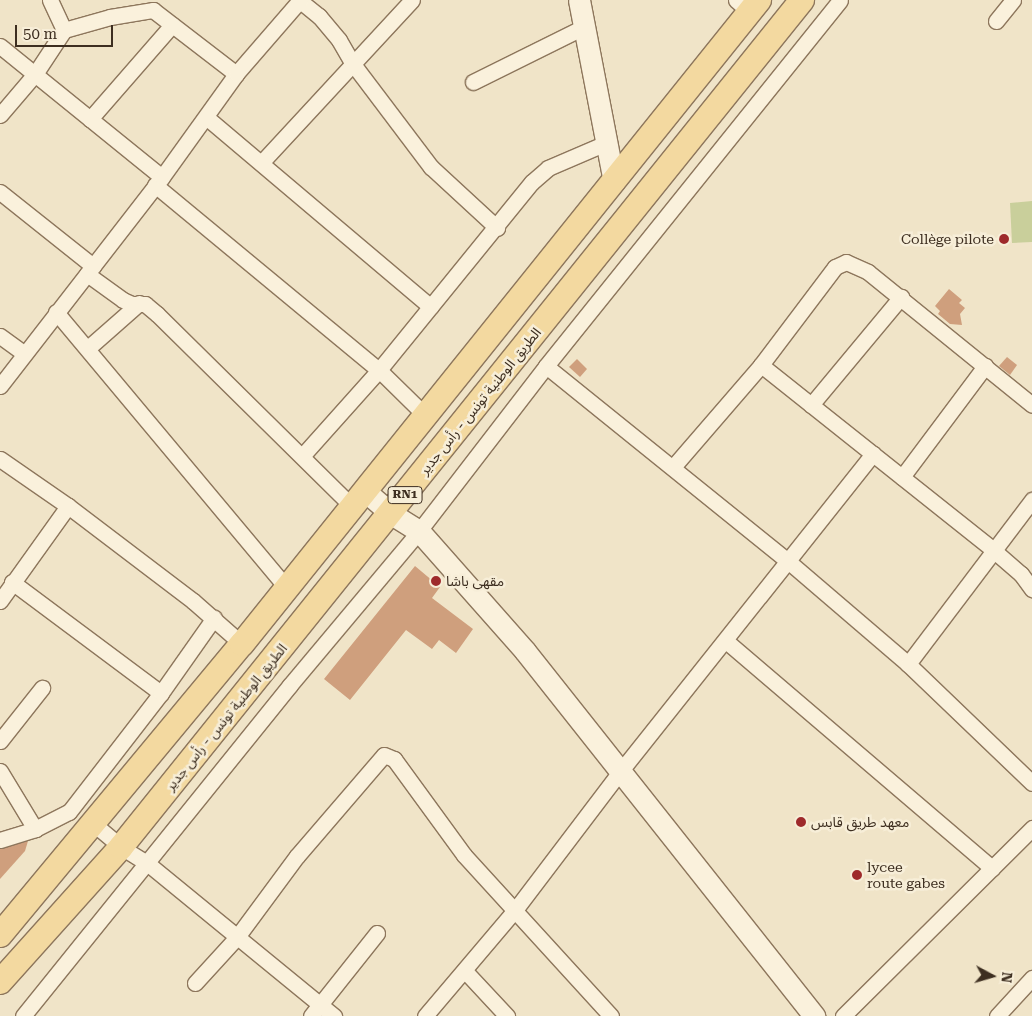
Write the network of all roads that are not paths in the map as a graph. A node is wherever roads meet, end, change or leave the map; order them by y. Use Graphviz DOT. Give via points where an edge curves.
graph roads {
  1 [pos="50,0"];
  2 [pos="299,0"];
  3 [pos="412,0"];
  4 [pos="579,0"];
  5 [pos="802,0"];
  6 [pos="840,0"];
  7 [pos="1013,0"];
  8 [pos="749,4"];
  9 [pos="152,5"];
  10 [pos="996,21"];
  11 [pos="172,25"];
  12 [pos="584,27"];
  13 [pos="64,30"];
  14 [pos="0,46"];
  15 [pos="353,64"];
  16 [pos="35,74"];
  17 [pos="236,74"];
  18 [pos="473,82"];
  19 [pos="0,115"];
  20 [pos="206,117"];
  21 [pos="90,119"];
  22 [pos="606,142"];
  23 [pos="261,163"];
  24 [pos="159,181"];
  25 [pos="614,182"];
  26 [pos="0,192"];
  27 [pos="496,228"];
  28 [pos="90,270"];
  29 [pos="901,297"];
  30 [pos="139,303"];
  31 [pos="431,307"];
  32 [pos="56,312"];
  33 [pos="0,336"];
  34 [pos="88,348"];
  35 [pos="23,353"];
  36 [pos="760,364"];
  37 [pos="546,366"];
  38 [pos="985,366"];
  39 [pos="379,370"];
  40 [pos="0,386"];
  41 [pos="811,404"];
  42 [pos="1032,405"];
  43 [pos="426,415"];
  44 [pos="873,454"];
  45 [pos="303,455"];
  46 [pos="0,459"];
  47 [pos="673,468"];
  48 [pos="902,477"];
  49 [pos="358,498"];
  50 [pos="1032,500"];
  51 [pos="68,506"];
  52 [pos="390,513"];
  53 [pos="419,531"];
  54 [pos="992,549"];
  55 [pos="789,562"];
  56 [pos="12,582"];
  57 [pos="287,588"];
  58 [pos="1032,589"];
  59 [pos="0,601"];
  60 [pos="214,618"];
  61 [pos="726,641"];
  62 [pos="242,644"];
  63 [pos="908,664"];
  64 [pos="42,688"];
  65 [pos="161,693"];
  66 [pos="0,741"];
  67 [pos="0,771"];
  68 [pos="619,773"];
  69 [pos="1032,783"];
  70 [pos="95,825"];
  71 [pos="1032,828"];
  72 [pos="34,829"];
  73 [pos="0,840"];
  74 [pos="121,847"];
  75 [pos="147,863"];
  76 [pos="992,868"];
  77 [pos="514,910"];
  78 [pos="376,933"];
  79 [pos="0,935"];
  80 [pos="237,937"];
  81 [pos="465,970"];
  82 [pos="1032,978"];
  83 [pos="0,982"];
  84 [pos="195,983"];
  85 [pos="315,1010"];
  86 [pos="24,1016"];
  87 [pos="334,1016"];
  88 [pos="425,1016"];
  89 [pos="507,1016"];
  90 [pos="611,1016"];
  91 [pos="814,1016"];
  92 [pos="843,1016"];
  93 [pos="997,1016"];
  1 -- 13 [label="street"];
  2 -- 15 [label="street" via="319,16"];
  2 -- 17 [label="street"];
  3 -- 15 [label="street"];
  4 -- 12 [label="street"];
  5 -- 52 [label="main road, الطريق الوطنية تونس - رأس جدير / RN1"];
  6 -- 37 [label="street"];
  7 -- 10 [label="street"];
  8 -- 25 [label="main road, RN1"];
  9 -- 11 [label="street"];
  9 -- 13 [label="street"];
  11 -- 17 [label="street"];
  11 -- 21 [label="street"];
  12 -- 18 [label="street"];
  12 -- 22 [label="street"];
  13 -- 16 [label="street"];
  14 -- 16 [label="street"];
  15 -- 23 [label="street"];
  15 -- 27 [label="street" via="431,166"];
  16 -- 19 [label="street"];
  16 -- 21 [label="street"];
  17 -- 20 [label="street"];
  20 -- 23 [label="street"];
  20 -- 24 [label="street"];
  21 -- 24 [label="street"];
  22 -- 25 [label="street"];
  22 -- 27 [label="street" via="548,168 532,182"];
  23 -- 31 [label="street"];
  24 -- 28 [label="street"];
  24 -- 39 [label="street"];
  25 -- 43 [label="main road, RN1"];
  26 -- 28 [label="street"];
  27 -- 31 [label="street"];
  28 -- 30 [label="street" via="123,300"];
  28 -- 32 [label="street"];
  29 -- 36 [label="street" via="868,272 846,262 835,267"];
  29 -- 38 [label="street"];
  29 -- 41 [label="street"];
  30 -- 34 [label="street"];
  30 -- 45 [label="street" via="157,314"];
  31 -- 39 [label="street"];
  32 -- 34 [label="street"];
  32 -- 35 [label="street"];
  33 -- 35 [label="street"];
  34 -- 57 [label="street"];
  35 -- 40 [label="street"];
  36 -- 41 [label="street"];
  36 -- 47 [label="street"];
  37 -- 47 [label="street"];
  37 -- 53 [label="street"];
  38 -- 42 [label="street"];
  38 -- 48 [label="street"];
  39 -- 43 [label="street"];
  39 -- 45 [label="street"];
  41 -- 44 [label="street"];
  43 -- 49 [label="main road, RN1"];
  44 -- 48 [label="street"];
  44 -- 55 [label="street"];
  45 -- 49 [label="street"];
  46 -- 51 [label="street"];
  47 -- 55 [label="street"];
  48 -- 54 [label="street"];
  49 -- 52 [label="street"];
  49 -- 57 [label="main road, RN1"];
  50 -- 54 [label="street"];
  51 -- 56 [label="street"];
  51 -- 60 [label="street"];
  52 -- 53 [label="street"];
  52 -- 74 [label="main road, الطريق الوطنية تونس - رأس جدير / RN1"];
  53 -- 68 [label="street" via="525,651"];
  53 -- 75 [label="street"];
  54 -- 58 [label="street" via="1021,574"];
  54 -- 63 [label="street"];
  55 -- 61 [label="street"];
  55 -- 63 [label="street"];
  56 -- 59 [label="street"];
  56 -- 65 [label="street"];
  57 -- 62 [label="main road, RN1"];
  60 -- 62 [label="street"];
  60 -- 65 [label="street"];
  61 -- 68 [label="street"];
  61 -- 76 [label="street"];
  62 -- 70 [label="main road, RN1"];
  63 -- 69 [label="street"];
  64 -- 66 [label="street"];
  65 -- 72 [label="street" via="68,812"];
  67 -- 72 [label="street"];
  68 -- 77 [label="street"];
  68 -- 91 [label="street"];
  70 -- 74 [label="street"];
  70 -- 79 [label="main road, RN1"];
  71 -- 76 [label="street"];
  72 -- 73 [label="street"];
  74 -- 75 [label="street"];
  74 -- 83 [label="main road, الطريق الوطنية تونس - رأس جدير / RN1"];
  75 -- 80 [label="street"];
  75 -- 86 [label="street"];
  76 -- 92 [label="street"];
  77 -- 80 [label="street" via="464,854 394,759 384,755 297,856"];
  77 -- 81 [label="street"];
  77 -- 90 [label="street"];
  78 -- 85 [label="street"];
  80 -- 84 [label="street"];
  80 -- 85 [label="street"];
  81 -- 88 [label="street"];
  81 -- 89 [label="street"];
  82 -- 93 [label="street"];
  85 -- 87 [label="street"];
}
